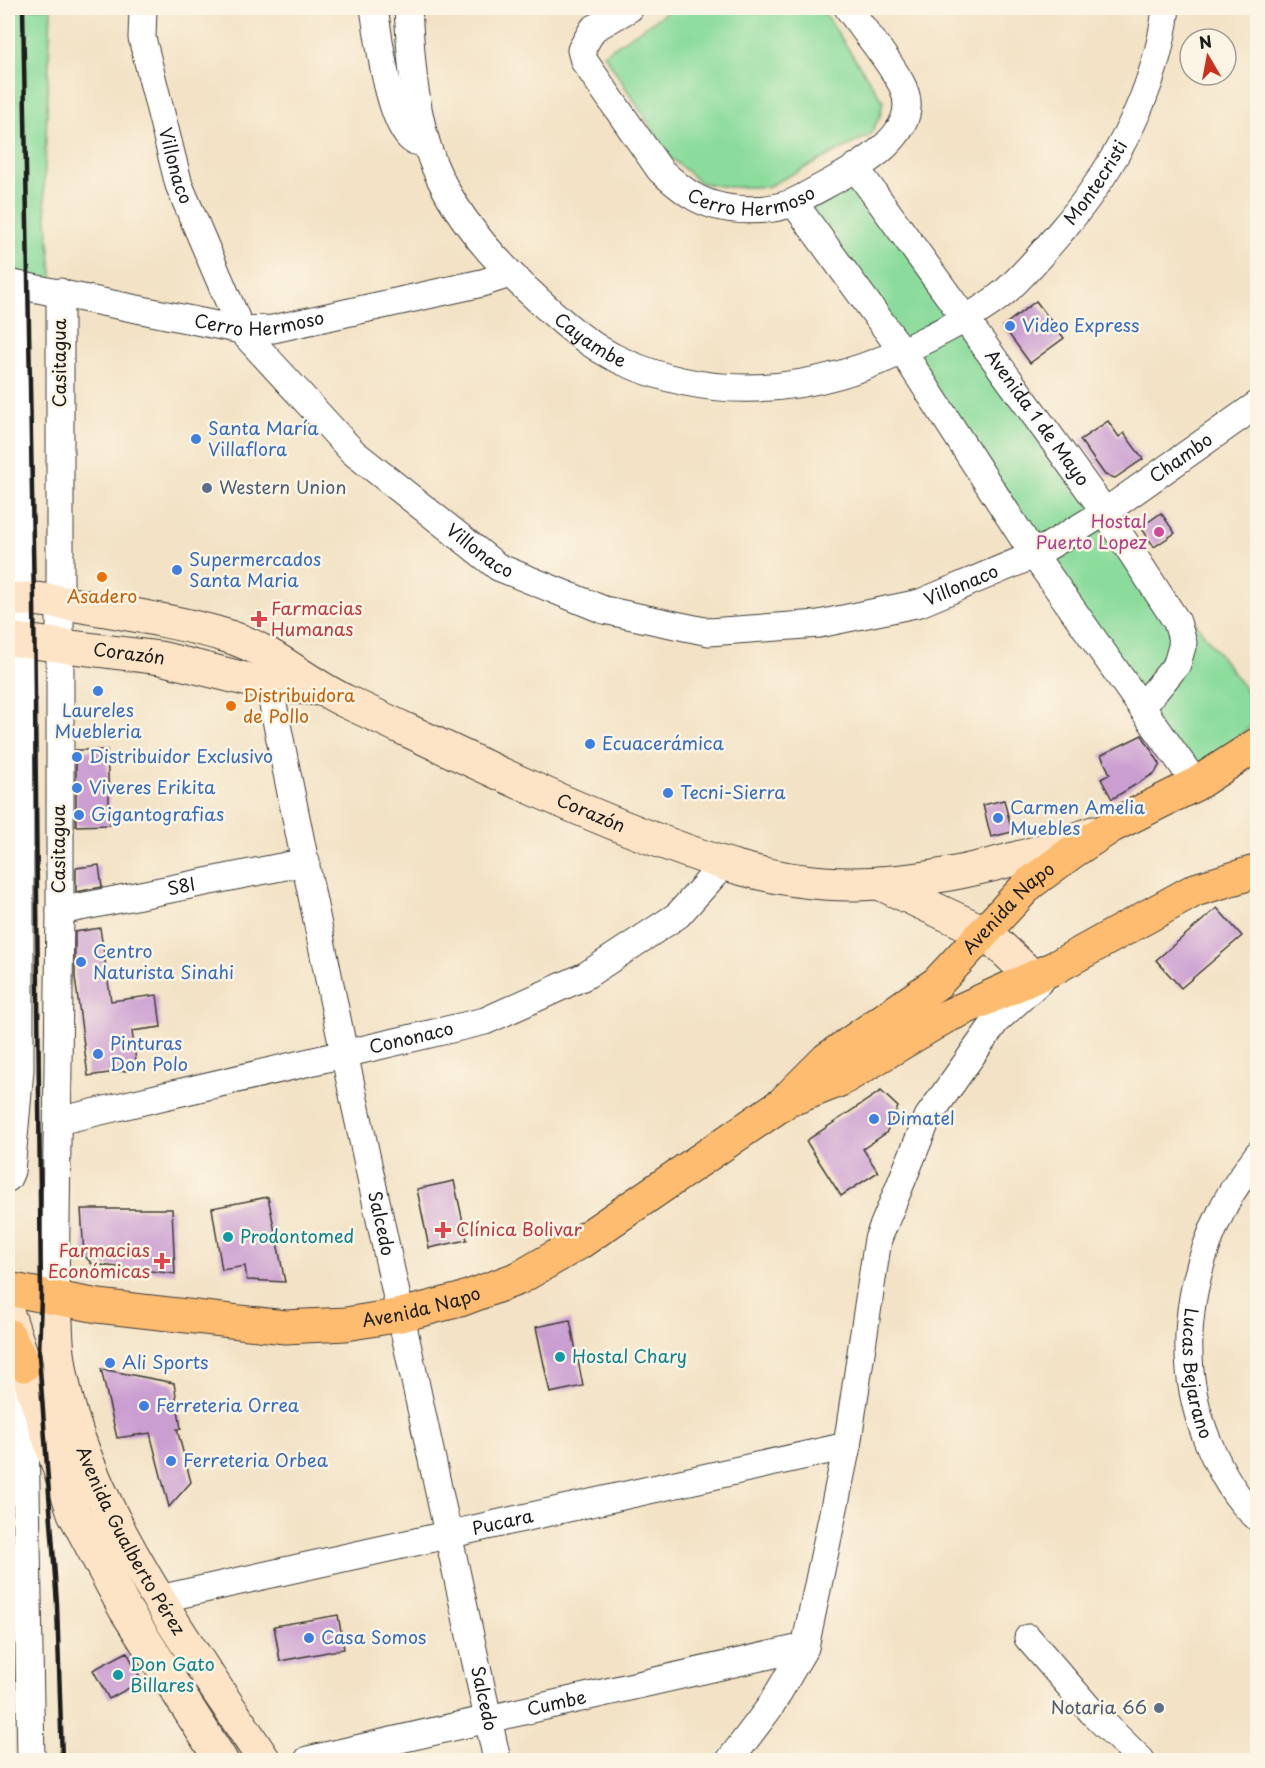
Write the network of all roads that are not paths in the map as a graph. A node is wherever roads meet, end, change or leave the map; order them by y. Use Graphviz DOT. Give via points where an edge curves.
graph roads {
  1 [pos="143,8"];
  2 [pos="374,8"];
  3 [pos="408,8"];
  4 [pos="630,8"];
  5 [pos="848,8"];
  6 [pos="1166,8"];
  7 [pos="426,143"];
  8 [pos="855,167"];
  9 [pos="794,203"];
  10 [pos="510,274"];
  11 [pos="10,283"];
  12 [pos="60,292"];
  13 [pos="965,319"];
  14 [pos="241,330"];
  15 [pos="903,352"];
  16 [pos="1257,404"];
  17 [pos="1105,512"];
  18 [pos="1034,555"];
  19 [pos="13,599"];
  20 [pos="59,602"];
  21 [pos="13,639"];
  22 [pos="59,644"];
  23 [pos="269,685"];
  24 [pos="320,689"];
  25 [pos="1142,707"];
  26 [pos="1257,744"];
  27 [pos="1196,784"];
  28 [pos="1112,826"];
  29 [pos="306,862"];
  30 [pos="723,865"];
  31 [pos="1257,871"];
  32 [pos="879,883"];
  33 [pos="60,911"];
  34 [pos="986,933"];
  35 [pos="1043,973"];
  36 [pos="344,1053"];
  37 [pos="782,1104"];
  38 [pos="58,1121"];
  39 [pos="1257,1154"];
  40 [pos="8,1178"];
  41 [pos="8,1289"];
  42 [pos="56,1298"];
  43 [pos="8,1314"];
  44 [pos="401,1315"];
  45 [pos="8,1335"];
  46 [pos="24,1365"];
  47 [pos="847,1446"];
  48 [pos="1257,1518"];
  49 [pos="448,1535"];
  50 [pos="159,1599"];
  51 [pos="1028,1638"];
  52 [pos="805,1647"];
  53 [pos="488,1721"];
  54 [pos="31,1761"];
  55 [pos="221,1761"];
  56 [pos="264,1761"];
  57 [pos="308,1761"];
  58 [pos="497,1761"];
  59 [pos="730,1761"];
  60 [pos="1142,1761"];
  1 -- 14 [label="street, Villonaco" via="142,38 178,185"];
  2 -- 7 [label="street" via="395,111 408,137"];
  3 -- 7 [label="street, Cayambe"];
  4 -- 9 [label="street, Cerro Hermoso" via="593,29 582,50 584,61 660,170 707,203 762,209"];
  5 -- 8 [label="street, Cerro Hermoso" via="902,86 906,100 896,138"];
  6 -- 13 [label="street, Montecristi" via="1148,82 1113,162 1093,194 1005,292"];
  7 -- 10 [label="street, Cayambe" via="449,196 485,247"];
  8 -- 9 [label="street, Cerro Hermoso"];
  8 -- 13 [label="street, Avenida 1 de Mayo"];
  9 -- 15 [label="street"];
  10 -- 14 [label="street, Cerro Hermoso" via="273,330"];
  10 -- 15 [label="street, Cayambe" via="575,333 621,361 671,381 776,388 821,381"];
  11 -- 12 [label="street, Cerro Hermoso"];
  11 -- 19 [label="street"];
  12 -- 14 [label="street, Cerro Hermoso"];
  12 -- 20 [label="street, Casitagua"];
  13 -- 15 [label="street, Cayambe"];
  13 -- 17 [label="street, Avenida 1 de Mayo"];
  14 -- 18 [label="street, Villonaco" via="353,452 498,567 604,610 709,632 819,624 920,603"];
  15 -- 18 [label="street"];
  16 -- 17 [label="street, Chambo"];
  17 -- 18 [label="street, Villonaco"];
  17 -- 25 [label="street, Avenida 1 de Mayo" via="1177,622 1183,643 1177,664"];
  18 -- 25 [label="street"];
  19 -- 20 [label="main road, Corazón"];
  19 -- 21 [label="street"];
  20 -- 22 [label="street, Casitagua"];
  20 -- 24 [label="main road, Corazón" via="227,636 271,653"];
  21 -- 22 [label="main road, Corazón"];
  21 -- 40 [label="street" via="20,1070"];
  22 -- 23 [label="main road, Corazón" via="160,658"];
  22 -- 33 [label="street, Casitagua"];
  23 -- 24 [label="main road, Corazón"];
  23 -- 29 [label="street, Salcedo"];
  24 -- 30 [label="main road, Corazón" via="601,819"];
  25 -- 27 [label="street"];
  26 -- 27 [label="main road, Avenida Napo"];
  27 -- 28 [label="main road, Avenida Napo"];
  28 -- 32 [label="main road, Corazón" via="1007,860"];
  28 -- 34 [label="main road, Avenida Napo" via="1029,884"];
  29 -- 33 [label="street, S8I"];
  29 -- 36 [label="street, Salcedo"];
  30 -- 32 [label="main road, Corazón" via="807,882"];
  30 -- 36 [label="street, Cononaco" via="678,915 585,976 484,1021"];
  31 -- 35 [label="main road, Avenida Napo" via="1195,890"];
  32 -- 34 [label="main road, Corazón"];
  33 -- 38 [label="street, Casitagua"];
  34 -- 35 [label="main road, Corazón"];
  34 -- 37 [label="main road, Avenida Napo" via="937,983 826,1059"];
  35 -- 37 [label="main road, Avenida Napo" via="943,1018 840,1080"];
  35 -- 47 [label="street" via="996,1021 928,1117 878,1239"];
  36 -- 38 [label="street, Cononaco"];
  36 -- 44 [label="street, Salcedo"];
  37 -- 44 [label="main road, Avenida Napo" via="579,1243 519,1278 460,1300"];
  38 -- 42 [label="street, Casitagua"];
  39 -- 48 [label="street, Lucas Bejarano" via="1223,1206 1203,1254 1192,1296 1188,1337 1190,1380 1202,1427 1219,1468"];
  41 -- 42 [label="main road, Avenida Napo"];
  42 -- 44 [label="main road, Avenida Napo" via="190,1318 285,1327 346,1324"];
  42 -- 50 [label="main road, Avenida Gualberto Pérez" via="58,1354 72,1416 104,1502"];
  43 -- 46 [label="main road, Avenida Gualberto Pérez"];
  44 -- 49 [label="street, Salcedo"];
  45 -- 46 [label="main road"];
  46 -- 54 [label="street"];
  46 -- 55 [label="main road, Avenida Gualberto Pérez" via="74,1513 125,1609"];
  47 -- 49 [label="street, Pucara"];
  47 -- 52 [label="street"];
  49 -- 50 [label="street, Pucara"];
  49 -- 53 [label="street, Salcedo"];
  50 -- 56 [label="main road, Avenida Gualberto Pérez"];
  51 -- 60 [label="street" via="1092,1712"];
  52 -- 53 [label="street, Cumbe"];
  52 -- 59 [label="street" via="770,1707"];
  53 -- 57 [label="street, Cumbe"];
  53 -- 58 [label="street, Salcedo"];
}
